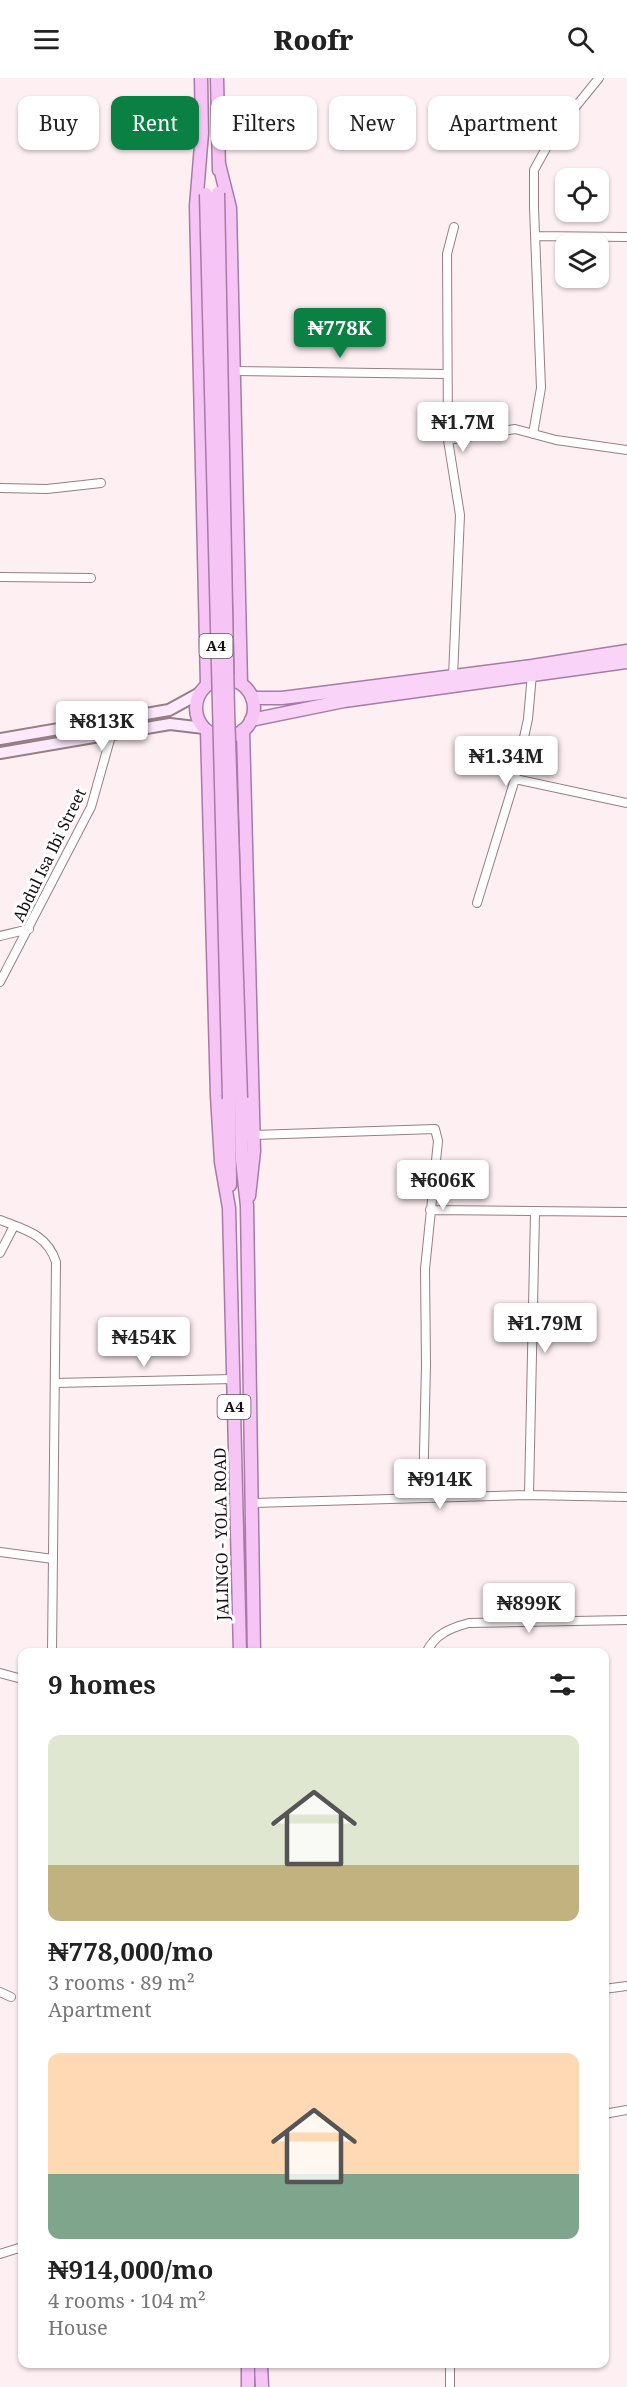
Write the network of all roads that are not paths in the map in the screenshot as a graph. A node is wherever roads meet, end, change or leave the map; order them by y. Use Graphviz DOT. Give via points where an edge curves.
graph roads {
  1 [pos="201,78"];
  2 [pos="217,78"];
  3 [pos="599,78"];
  4 [pos="219,164"];
  5 [pos="200,166"];
  6 [pos="212,194"];
  7 [pos="454,227"];
  8 [pos="536,236"];
  9 [pos="627,237"];
  10 [pos="234,371"];
  11 [pos="446,374"];
  12 [pos="533,434"];
  13 [pos="448,440"];
  14 [pos="627,450"];
  15 [pos="100,483"];
  16 [pos="0,488"];
  17 [pos="0,577"];
  18 [pos="91,578"];
  19 [pos="627,651"];
  20 [pos="627,663"];
  21 [pos="532,671"];
  22 [pos="453,676"];
  23 [pos="241,684"];
  24 [pos="204,689"];
  25 [pos="252,698"];
  26 [pos="251,720"];
  27 [pos="206,730"];
  28 [pos="243,730"];
  29 [pos="111,736"];
  30 [pos="0,739"];
  31 [pos="0,753"];
  32 [pos="515,778"];
  33 [pos="627,803"];
  34 [pos="477,903"];
  35 [pos="29,929"];
  36 [pos="0,936"];
  37 [pos="0,982"];
  38 [pos="235,1099"];
  39 [pos="253,1135"];
  40 [pos="247,1206"];
  41 [pos="229,1208"];
  42 [pos="430,1210"];
  43 [pos="627,1212"];
  44 [pos="535,1213"];
  45 [pos="0,1220"];
  46 [pos="14,1226"];
  47 [pos="0,1254"];
  48 [pos="233,1379"];
  49 [pos="55,1383"];
  50 [pos="529,1494"];
  51 [pos="423,1497"];
  52 [pos="627,1497"];
  53 [pos="253,1503"];
  54 [pos="0,1551"];
  55 [pos="53,1559"];
  56 [pos="627,1620"];
  57 [pos="52,1648"];
  58 [pos="240,1648"];
  59 [pos="254,1648"];
  60 [pos="430,1648"];
  61 [pos="0,1672"];
  62 [pos="18,1678"];
  63 [pos="627,1986"];
  64 [pos="609,1988"];
  65 [pos="0,1992"];
  66 [pos="11,1997"];
  67 [pos="627,2110"];
  68 [pos="609,2113"];
  69 [pos="18,2248"];
  70 [pos="0,2254"];
  71 [pos="248,2368"];
  72 [pos="261,2368"];
  73 [pos="450,2368"];
  74 [pos="248,2387"];
  75 [pos="262,2387"];
  76 [pos="450,2387"];
  1 -- 5 [label="highway, A4"];
  2 -- 4 [label="highway, A4"];
  3 -- 8 [label="street" via="555,132 534,170"];
  4 -- 6 [label="highway, A4"];
  4 -- 10 [label="highway, A4" via="230,208"];
  5 -- 6 [label="highway, A4"];
  5 -- 24 [label="highway, A4" via="196,218"];
  6 -- 38 [label="highway, A4, bridge" via="218,708"];
  7 -- 11 [label="street" via="447,254"];
  8 -- 9 [label="street"];
  8 -- 12 [label="street" via="541,388"];
  10 -- 11 [label="street"];
  10 -- 23 [label="highway, A4"];
  11 -- 13 [label="street"];
  12 -- 13 [label="street" via="515,429"];
  12 -- 14 [label="street"];
  13 -- 22 [label="street" via="460,515"];
  15 -- 16 [label="street" via="47,489"];
  17 -- 18 [label="street"];
  19 -- 21 [label="main road"];
  20 -- 21 [label="main road"];
  21 -- 22 [label="main road"];
  21 -- 26 [label="main road"];
  21 -- 32 [label="street" via="528,719"];
  22 -- 25 [label="main road" via="282,698"];
  23 -- 24 [label="highway, A4" via="224,679"];
  23 -- 25 [label="highway"];
  24 -- 27 [label="highway, A4" via="196,705"];
  24 -- 30 [label="main road" via="169,710"];
  25 -- 26 [label="highway"];
  26 -- 28 [label="highway"];
  27 -- 28 [label="highway" via="227,737"];
  27 -- 29 [label="main road" via="170,724"];
  27 -- 41 [label="highway, JALINGO - YOLA ROAD / A4" via="221,1162"];
  28 -- 39 [label="highway, A4"];
  29 -- 31 [label="main road"];
  29 -- 35 [label="street, Abdul Isa Ibi Street" via="91,807"];
  32 -- 33 [label="street"];
  32 -- 34 [label="street"];
  35 -- 36 [label="street"];
  35 -- 37 [label="street, Abdul Isa Ibi Street"];
  38 -- 40 [label="highway, A4"];
  38 -- 41 [label="highway, A4"];
  39 -- 40 [label="highway, A4"];
  39 -- 42 [label="street" via="435,1129 438,1141"];
  40 -- 53 [label="highway, A4"];
  41 -- 48 [label="highway, JALINGO - YOLA ROAD / A4"];
  42 -- 44 [label="street"];
  42 -- 51 [label="street" via="425,1269"];
  43 -- 44 [label="street"];
  44 -- 50 [label="street"];
  45 -- 46 [label="street"];
  46 -- 47 [label="street"];
  46 -- 49 [label="street" via="45,1241 56,1262"];
  48 -- 49 [label="street"];
  48 -- 58 [label="highway, JALINGO - YOLA ROAD / A4"];
  49 -- 55 [label="street"];
  50 -- 51 [label="street"];
  50 -- 52 [label="street"];
  51 -- 53 [label="street"];
  53 -- 59 [label="highway, A4"];
  54 -- 55 [label="street"];
  55 -- 57 [label="street"];
  56 -- 60 [label="street" via="469,1623 449,1629"];
  61 -- 62 [label="street"];
  63 -- 64 [label="street"];
  65 -- 66 [label="street"];
  67 -- 68 [label="street"];
  69 -- 70 [label="street"];
  71 -- 74 [label="highway"];
  72 -- 75 [label="highway"];
  73 -- 76 [label="street"];
}
